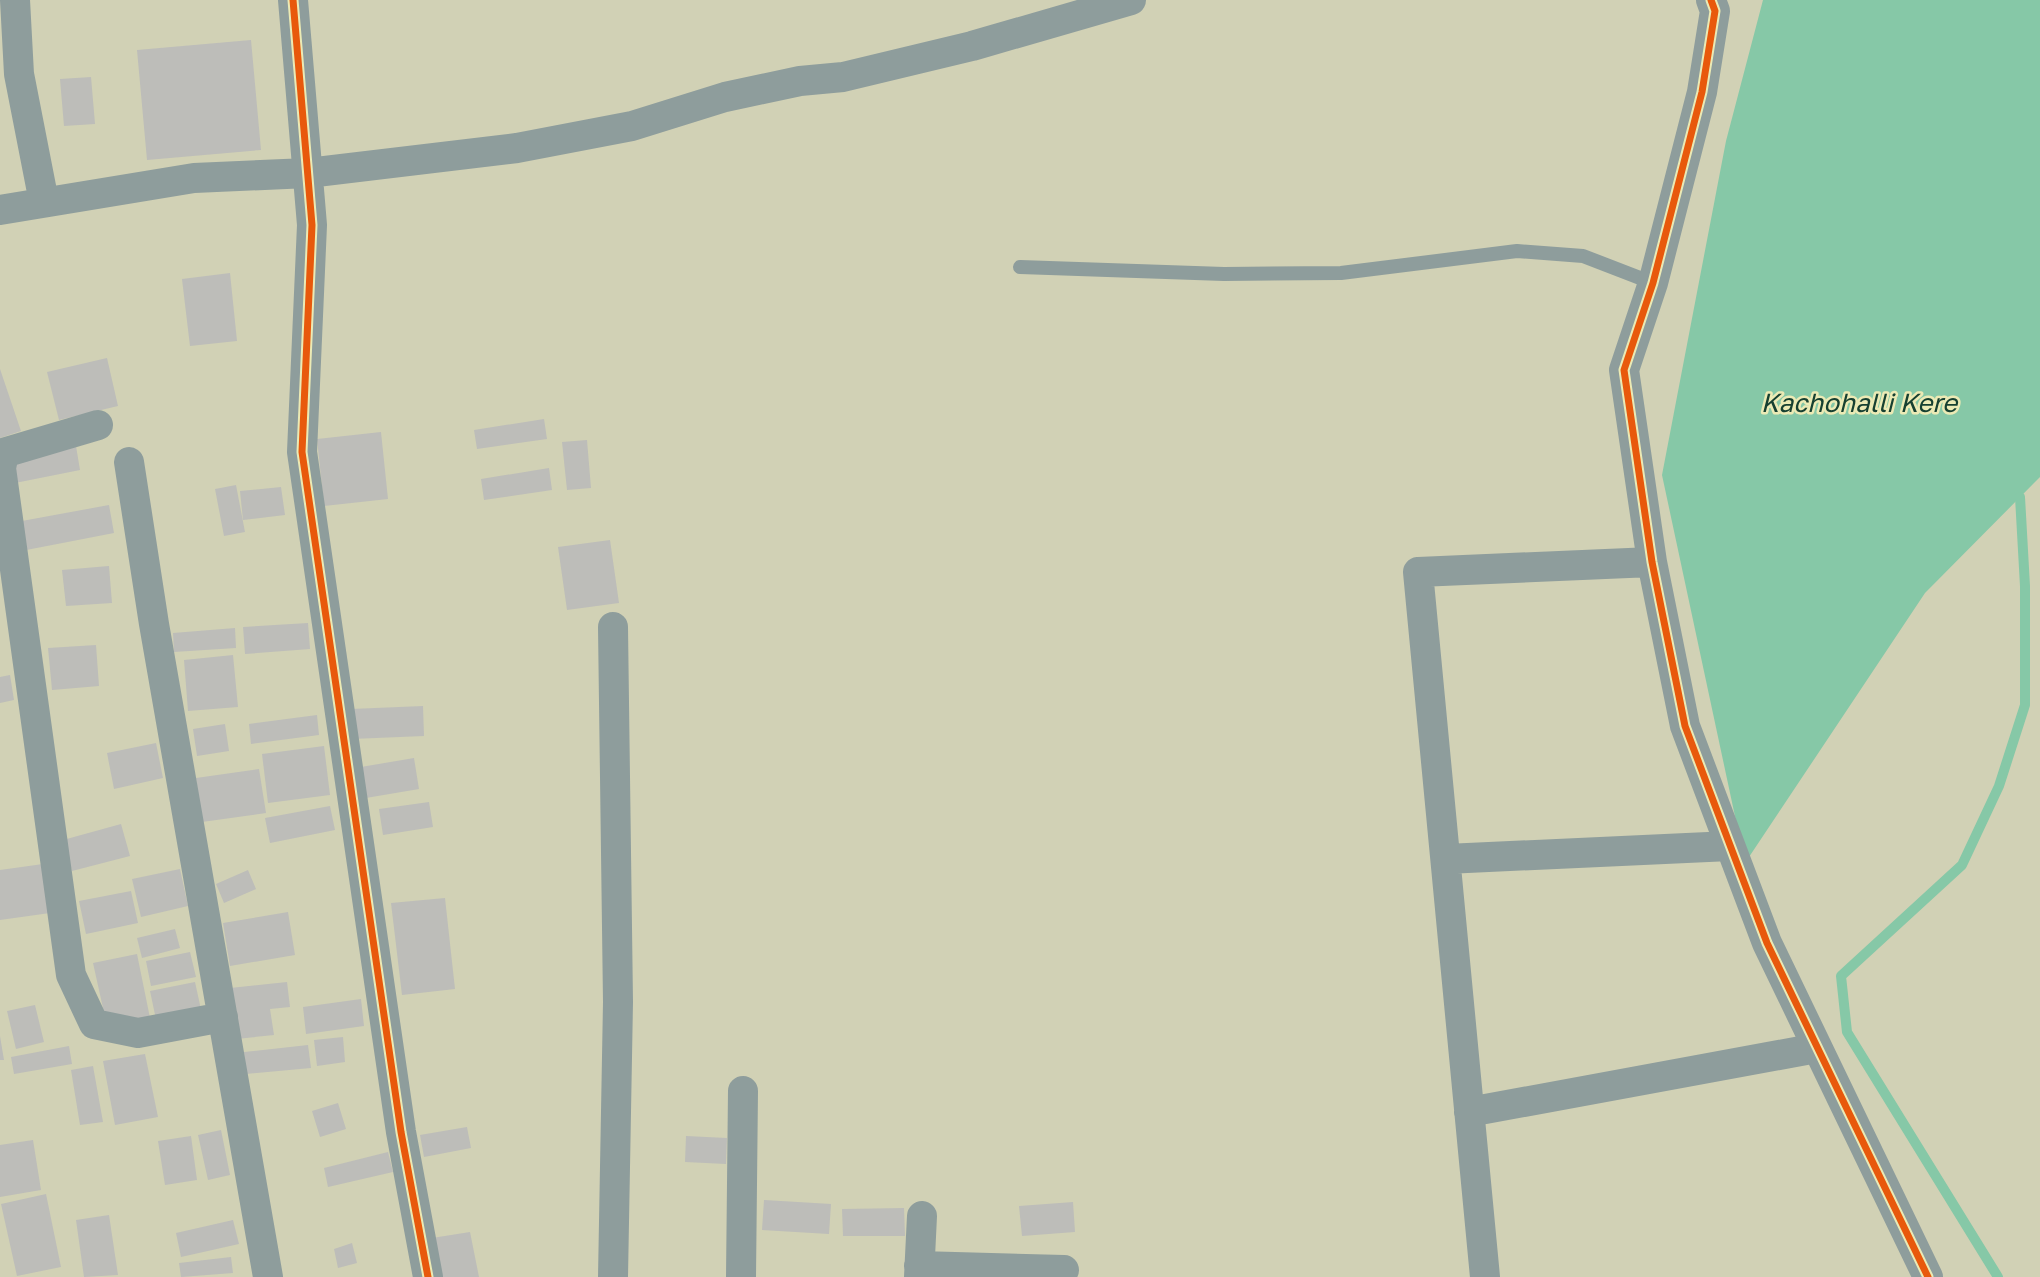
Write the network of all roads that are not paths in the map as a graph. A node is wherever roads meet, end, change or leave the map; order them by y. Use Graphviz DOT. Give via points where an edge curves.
graph roads {
  1 [pos="15,0"];
  2 [pos="293,0"];
  3 [pos="1131,0"];
  4 [pos="1711,0"];
  5 [pos="308,173"];
  6 [pos="44,202"];
  7 [pos="0,209"];
  8 [pos="1020,267"];
  9 [pos="1653,283"];
  10 [pos="98,425"];
  11 [pos="2,454"];
  12 [pos="130,461"];
  13 [pos="1652,562"];
  14 [pos="612,627"];
  15 [pos="1730,846"];
  16 [pos="1446,859"];
  17 [pos="223,1017"];
  18 [pos="1817,1048"];
  19 [pos="743,1091"];
  20 [pos="1469,1112"];
  21 [pos="922,1216"];
  22 [pos="1064,1270"];
  23 [pos="919,1271"];
  24 [pos="268,1277"];
  25 [pos="428,1277"];
  26 [pos="613,1277"];
  27 [pos="741,1277"];
  28 [pos="1485,1277"];
  29 [pos="1928,1277"];
  1 -- 6 [label="street" via="19,74"];
  2 -- 5 [label="street"];
  3 -- 5 [label="street" via="972,46 843,77 724,97 632,126 517,148"];
  4 -- 9 [label="street" via="1715,11 1702,92"];
  5 -- 6 [label="street" via="194,178"];
  5 -- 25 [label="street" via="312,225 302,452 401,1132"];
  6 -- 7 [label="street"];
  8 -- 9 [label="lane" via="1341,273 1517,251 1583,256"];
  9 -- 13 [label="street" via="1624,370"];
  10 -- 11 [label="street"];
  11 -- 17 [label="street" via="71,975 94,1024 138,1034"];
  12 -- 17 [label="street"];
  13 -- 15 [label="street" via="1685,726"];
  13 -- 16 [label="street" via="1418,572"];
  14 -- 26 [label="street" via="618,1002"];
  15 -- 16 [label="street"];
  15 -- 18 [label="street" via="1767,943"];
  16 -- 20 [label="street"];
  17 -- 24 [label="street"];
  18 -- 20 [label="street"];
  18 -- 29 [label="street"];
  19 -- 27 [label="street"];
  20 -- 28 [label="street"];
  21 -- 23 [label="street"];
  22 -- 23 [label="street"];
}
